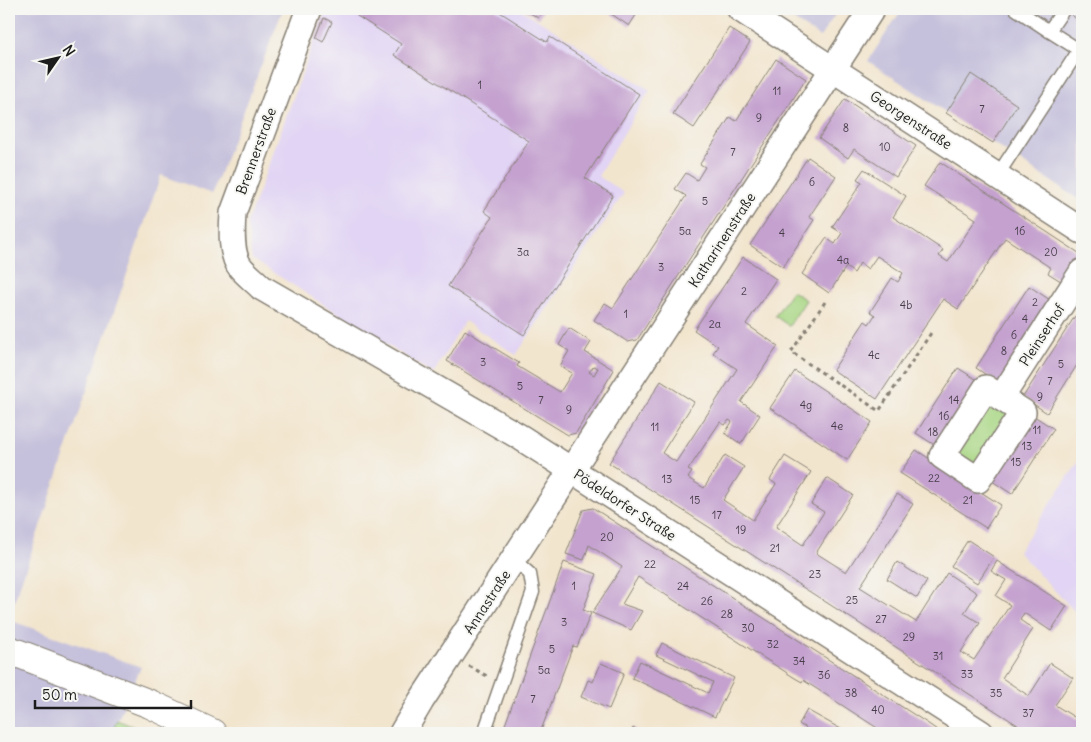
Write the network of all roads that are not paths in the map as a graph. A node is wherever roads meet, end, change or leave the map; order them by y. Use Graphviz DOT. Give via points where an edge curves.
graph roads {
  1 [pos="309,9"];
  2 [pos="740,9"];
  3 [pos="872,9"];
  4 [pos="1016,9"];
  5 [pos="1064,9"];
  6 [pos="1049,31"];
  7 [pos="833,69"];
  8 [pos="997,176"];
  9 [pos="1082,231"];
  10 [pos="1082,272"];
  11 [pos="262,288"];
  12 [pos="1001,398"];
  13 [pos="571,470"];
  14 [pos="514,560"];
  15 [pos="9,650"];
  16 [pos="212,733"];
  17 [pos="402,733"];
  18 [pos="484,733"];
  19 [pos="981,733"];
  1 -- 11 [label="street, Brennerstraße" via="233,213 232,235 240,267"];
  2 -- 7 [label="street, Georgenstraße"];
  3 -- 7 [label="street, Katharinenstraße"];
  4 -- 6 [label="lane"];
  5 -- 6 [label="lane"];
  6 -- 8 [label="lane" via="1079,50"];
  7 -- 8 [label="street, Georgenstraße"];
  7 -- 13 [label="street, Katharinenstraße"];
  8 -- 9 [label="street, Georgenstraße"];
  10 -- 12 [label="street, Pleinserhof"];
  11 -- 13 [label="street, Pödeldorfer Straße" via="512,432"];
  13 -- 14 [label="street, Annastraße"];
  13 -- 19 [label="street, Pödeldorfer Straße"];
  14 -- 17 [label="street, Annastraße"];
  14 -- 18 [label="lane" via="530,574 533,592"];
  15 -- 16 [label="street" via="150,704"];
}
